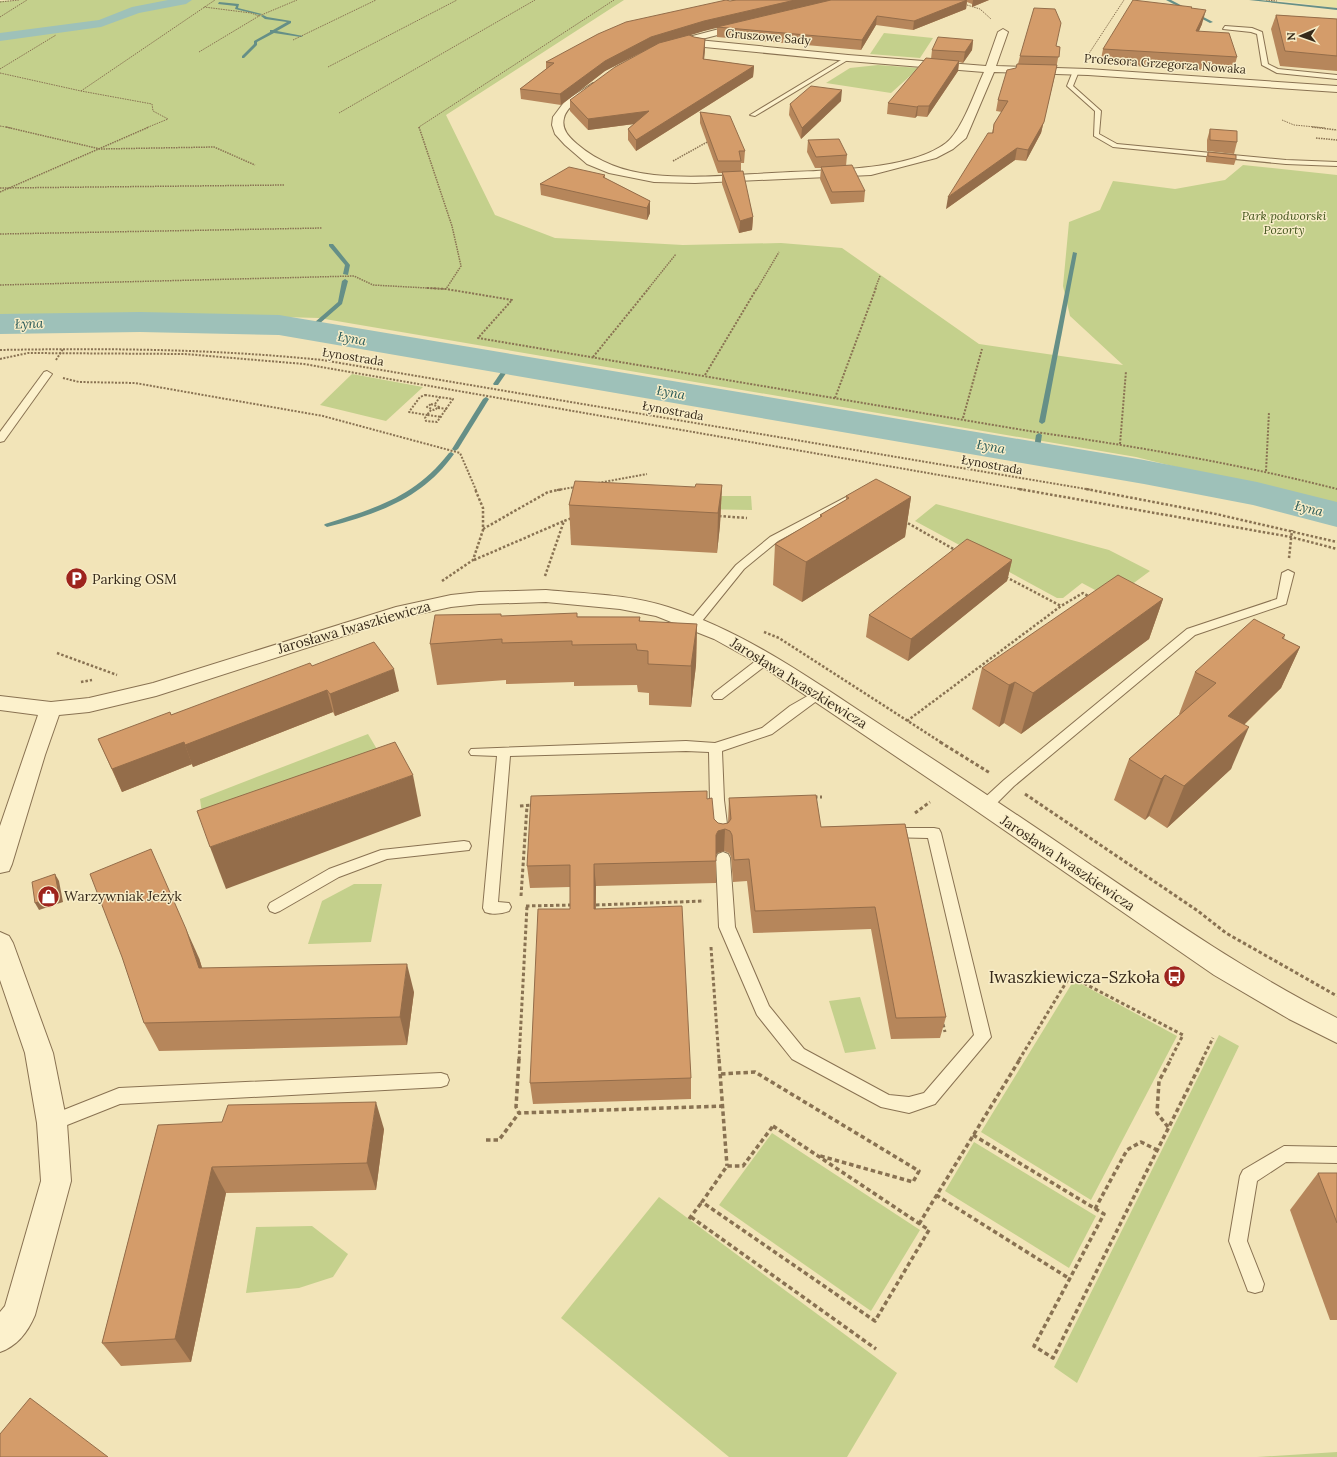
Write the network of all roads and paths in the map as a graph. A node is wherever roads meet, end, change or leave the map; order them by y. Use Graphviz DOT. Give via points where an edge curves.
graph roads {
  1 [pos="19,0"];
  2 [pos="27,0"];
  3 [pos="215,0"];
  4 [pos="297,0"];
  5 [pos="376,0"];
  6 [pos="456,0"];
  7 [pos="535,0"];
  8 [pos="614,0"];
  9 [pos="1124,0"];
  10 [pos="1266,0"];
  11 [pos="1277,1"];
  12 [pos="0,2"];
  13 [pos="967,5"];
  14 [pos="203,7"];
  15 [pos="258,16"];
  16 [pos="0,17"];
  17 [pos="752,24"];
  18 [pos="1225,28"];
  19 [pos="1003,32"];
  20 [pos="56,36"];
  21 [pos="293,40"];
  22 [pos="685,40"];
  23 [pos="656,50"];
  24 [pos="199,52"];
  25 [pos="848,58"];
  26 [pos="328,67"];
  27 [pos="0,69"];
  28 [pos="990,69"];
  29 [pos="1076,72"];
  30 [pos="1088,72"];
  31 [pos="0,73"];
  32 [pos="1337,77"];
  33 [pos="604,78"];
  34 [pos="1337,89"];
  35 [pos="81,91"];
  36 [pos="339,113"];
  37 [pos="753,115"];
  38 [pos="1282,120"];
  39 [pos="0,126"];
  40 [pos="1337,130"];
  41 [pos="713,138"];
  42 [pos="1316,138"];
  43 [pos="1337,140"];
  44 [pos="100,149"];
  45 [pos="1337,164"];
  46 [pos="255,165"];
  47 [pos="647,177"];
  48 [pos="285,185"];
  49 [pos="0,188"];
  50 [pos="5,190"];
  51 [pos="0,192"];
  52 [pos="322,228"];
  53 [pos="0,234"];
  54 [pos="779,252"];
  55 [pos="676,254"];
  56 [pos="880,276"];
  57 [pos="0,285"];
  58 [pos="446,289"];
  59 [pos="982,349"];
  60 [pos="0,350"];
  61 [pos="593,357"];
  62 [pos="0,359"];
  63 [pos="1126,371"];
  64 [pos="47,374"];
  65 [pos="705,375"];
  66 [pos="440,397"];
  67 [pos="835,398"];
  68 [pos="435,404"];
  69 [pos="438,408"];
  70 [pos="448,409"];
  71 [pos="431,410"];
  72 [pos="1269,412"];
  73 [pos="427,415"];
  74 [pos="442,417"];
  75 [pos="963,418"];
  76 [pos="0,439"];
  77 [pos="1120,444"];
  78 [pos="1266,471"];
  79 [pos="647,474"];
  80 [pos="594,483"];
  81 [pos="578,486"];
  82 [pos="1337,489"];
  83 [pos="848,499"];
  84 [pos="578,516"];
  85 [pos="716,516"];
  86 [pos="747,518"];
  87 [pos="902,520"];
  88 [pos="564,521"];
  89 [pos="483,530"];
  90 [pos="1292,530"];
  91 [pos="1291,538"];
  92 [pos="1337,542"];
  93 [pos="1337,550"];
  94 [pos="960,552"];
  95 [pos="473,560"];
  96 [pos="1288,573"];
  97 [pos="1003,575"];
  98 [pos="544,578"];
  99 [pos="438,584"];
  100 [pos="1097,600"];
  101 [pos="1060,606"];
  102 [pos="694,623"];
  103 [pos="57,653"];
  104 [pos="766,659"];
  105 [pos="111,677"];
  106 [pos="97,679"];
  107 [pos="76,683"];
  108 [pos="818,694"];
  109 [pos="718,696"];
  110 [pos="0,703"];
  111 [pos="51,709"];
  112 [pos="907,721"];
  113 [pos="715,748"];
  114 [pos="504,751"];
  115 [pos="476,752"];
  116 [pos="1025,794"];
  117 [pos="822,797"];
  118 [pos="807,798"];
  119 [pos="535,805"];
  120 [pos="514,806"];
  121 [pos="527,806"];
  122 [pos="985,806"];
  123 [pos="876,834"];
  124 [pos="722,840"];
  125 [pos="464,846"];
  126 [pos="723,858"];
  127 [pos="0,864"];
  128 [pos="707,895"];
  129 [pos="596,905"];
  130 [pos="528,906"];
  131 [pos="572,906"];
  132 [pos="275,907"];
  133 [pos="504,907"];
  134 [pos="521,907"];
  135 [pos="710,940"];
  136 [pos="0,943"];
  137 [pos="1337,996"];
  138 [pos="941,1017"];
  139 [pos="1337,1031"];
  140 [pos="945,1032"];
  141 [pos="1213,1038"];
  142 [pos="721,1074"];
  143 [pos="441,1080"];
  144 [pos="723,1106"];
  145 [pos="519,1113"];
  146 [pos="52,1123"];
  147 [pos="1168,1126"];
  148 [pos="973,1135"];
  149 [pos="486,1140"];
  150 [pos="1157,1150"];
  151 [pos="815,1154"];
  152 [pos="1337,1155"];
  153 [pos="726,1166"];
  154 [pos="936,1195"];
  155 [pos="702,1202"];
  156 [pos="1096,1209"];
  157 [pos="919,1224"];
  158 [pos="1070,1279"];
  159 [pos="1255,1284"];
  160 [pos="0,1336"];
  161 [pos="876,1349"];
  1 -- 12 [label="path"];
  2 -- 16 [label="path"];
  3 -- 14 [label="path"];
  4 -- 15 [label="path"];
  5 -- 21 [label="path"];
  6 -- 26 [label="path"];
  7 -- 36 [label="path"];
  8 -- 58 [label="path" via="419,127 452,226 462,266"];
  9 -- 30 [label="path" via="1085,59"];
  10 -- 11 [label="path"];
  13 -- 19 [label="path" via="989,15"];
  14 -- 15 [label="path"];
  14 -- 35 [label="path"];
  15 -- 24 [label="path"];
  17 -- 22 [label="street, Gruszowe Sady"];
  18 -- 32 [label="lane" via="1260,33 1265,65 1277,71"];
  19 -- 28 [label="street"];
  20 -- 27 [label="path"];
  22 -- 23 [label="street, Gruszowe Sady"];
  22 -- 25 [label="street, Gruszowe Sady" via="698,44"];
  25 -- 28 [label="street, Gruszowe Sady"];
  25 -- 37 [label="lane"];
  28 -- 29 [label="street, Profesora Grzegorza Nowaka"];
  28 -- 47 [label="street" via="960,138 949,147 919,160 871,171 695,179"];
  29 -- 30 [label="street, Profesora Grzegorza Nowaka"];
  29 -- 45 [label="lane" via="1070,86 1098,111 1096,135 1115,146 1286,162"];
  30 -- 34 [label="street, Profesora Grzegorza Nowaka"];
  31 -- 35 [label="path"];
  33 -- 47 [label="street" via="559,113 556,124 561,136 595,163"];
  35 -- 44 [label="path" via="152,104 153,111 168,119"];
  38 -- 40 [label="path" via="1288,124"];
  39 -- 44 [label="path"];
  41 -- 47 [label="path"];
  42 -- 43 [label="path"];
  44 -- 46 [label="path" via="214,147"];
  44 -- 50 [label="path"];
  48 -- 50 [label="path"];
  49 -- 50 [label="path"];
  50 -- 51 [label="path"];
  52 -- 53 [label="path"];
  54 -- 65 [label="path"];
  55 -- 61 [label="path"];
  56 -- 67 [label="path"];
  57 -- 58 [label="path" via="354,276 373,285"];
  58 -- 61 [label="path" via="512,300 478,338"];
  59 -- 75 [label="path"];
  60 -- 90 [label="path, Łynostrada" via="182,348 322,360 998,474"];
  61 -- 65 [label="path"];
  62 -- 91 [label="path" via="28,353 185,354 304,364"];
  63 -- 77 [label="path"];
  64 -- 76 [label="lane"];
  64 -- 89 [label="path" via="79,382 150,386 323,416 460,453 483,508"];
  65 -- 67 [label="path"];
  66 -- 68 [label="path"];
  66 -- 70 [label="path" via="453,399"];
  66 -- 73 [label="path" via="422,396 409,410 411,413"];
  67 -- 75 [label="path"];
  68 -- 69 [label="path"];
  68 -- 71 [label="path" via="428,406"];
  69 -- 70 [label="path"];
  69 -- 71 [label="path"];
  70 -- 74 [label="path"];
  71 -- 73 [label="path"];
  72 -- 78 [label="path"];
  73 -- 74 [label="path"];
  73 -- 74 [label="path" via="426,421 438,422"];
  75 -- 77 [label="path" via="1035,432"];
  77 -- 78 [label="path"];
  78 -- 82 [label="path"];
  79 -- 80 [label="path"];
  81 -- 89 [label="path" via="548,492"];
  83 -- 102 [label="lane" via="774,539 740,566"];
  84 -- 88 [label="path"];
  85 -- 86 [label="path"];
  87 -- 94 [label="path"];
  88 -- 95 [label="path"];
  88 -- 98 [label="path"];
  89 -- 95 [label="path"];
  90 -- 91 [label="path"];
  90 -- 92 [label="path, Łynostrada"];
  91 -- 93 [label="path"];
  91 -- 96 [label="path"];
  95 -- 99 [label="path"];
  96 -- 122 [label="lane" via="1282,601 1191,632 1009,783"];
  97 -- 101 [label="path"];
  100 -- 101 [label="path" via="1083,593"];
  101 -- 112 [label="path"];
  102 -- 104 [label="street, Jarosława Iwaszkiewicza" via="721,634"];
  102 -- 111 [label="street, Jarosława Iwaszkiewicza" via="661,611 580,598 506,596 451,601 396,612 156,689 89,705"];
  103 -- 105 [label="path" via="118,675"];
  104 -- 108 [label="street, Jarosława Iwaszkiewicza"];
  104 -- 109 [label="lane"];
  106 -- 107 [label="path"];
  108 -- 113 [label="lane" via="767,731"];
  108 -- 122 [label="street, Jarosława Iwaszkiewicza"];
  110 -- 111 [label="street, Jarosława Iwaszkiewicza"];
  111 -- 127 [label="street"];
  113 -- 114 [label="lane" via="686,746"];
  113 -- 124 [label="lane"];
  114 -- 115 [label="lane"];
  114 -- 133 [label="lane" via="490,908"];
  116 -- 137 [label="path" via="1198,911 1226,933"];
  117 -- 118 [label="path"];
  119 -- 121 [label="path"];
  120 -- 121 [label="path"];
  121 -- 134 [label="path"];
  122 -- 139 [label="street, Jarosława Iwaszkiewicza" via="1219,967 1300,1014"];
  123 -- 126 [label="lane" via="934,833 983,1037 929,1099 909,1105 887,1102 798,1054 763,1010 727,927"];
  125 -- 132 [label="lane" via="386,854 334,872"];
  128 -- 129 [label="path" via="707,901"];
  130 -- 131 [label="path"];
  130 -- 134 [label="path"];
  130 -- 145 [label="path" via="516,1107"];
  133 -- 134 [label="path"];
  135 -- 142 [label="path"];
  136 -- 146 [label="street" via="39,1053"];
  138 -- 140 [label="path"];
  141 -- 147 [label="path"];
  142 -- 144 [label="path"];
  142 -- 151 [label="path" via="755,1072 919,1171 913,1182"];
  143 -- 146 [label="lane" via="119,1096"];
  144 -- 145 [label="path"];
  144 -- 153 [label="path"];
  145 -- 149 [label="path" via="499,1140"];
  146 -- 160 [label="street" via="56,1181 19,1315"];
  147 -- 148 [label="path" via="1157,1113 1159,1081 1183,1035 1070,976"];
  147 -- 150 [label="path"];
  148 -- 154 [label="path"];
  148 -- 156 [label="path"];
  150 -- 156 [label="path" via="1142,1142 1127,1150"];
  150 -- 158 [label="path" via="1053,1358 1034,1346"];
  151 -- 153 [label="path" via="774,1126 744,1166"];
  151 -- 157 [label="path"];
  152 -- 159 [label="lane" via="1284,1154 1249,1176 1238,1241"];
  153 -- 155 [label="path"];
  154 -- 157 [label="path"];
  154 -- 158 [label="path"];
  155 -- 157 [label="path" via="875,1321 929,1230"];
  155 -- 161 [label="path" via="690,1218"];
  156 -- 158 [label="path" via="1104,1214"];
}
